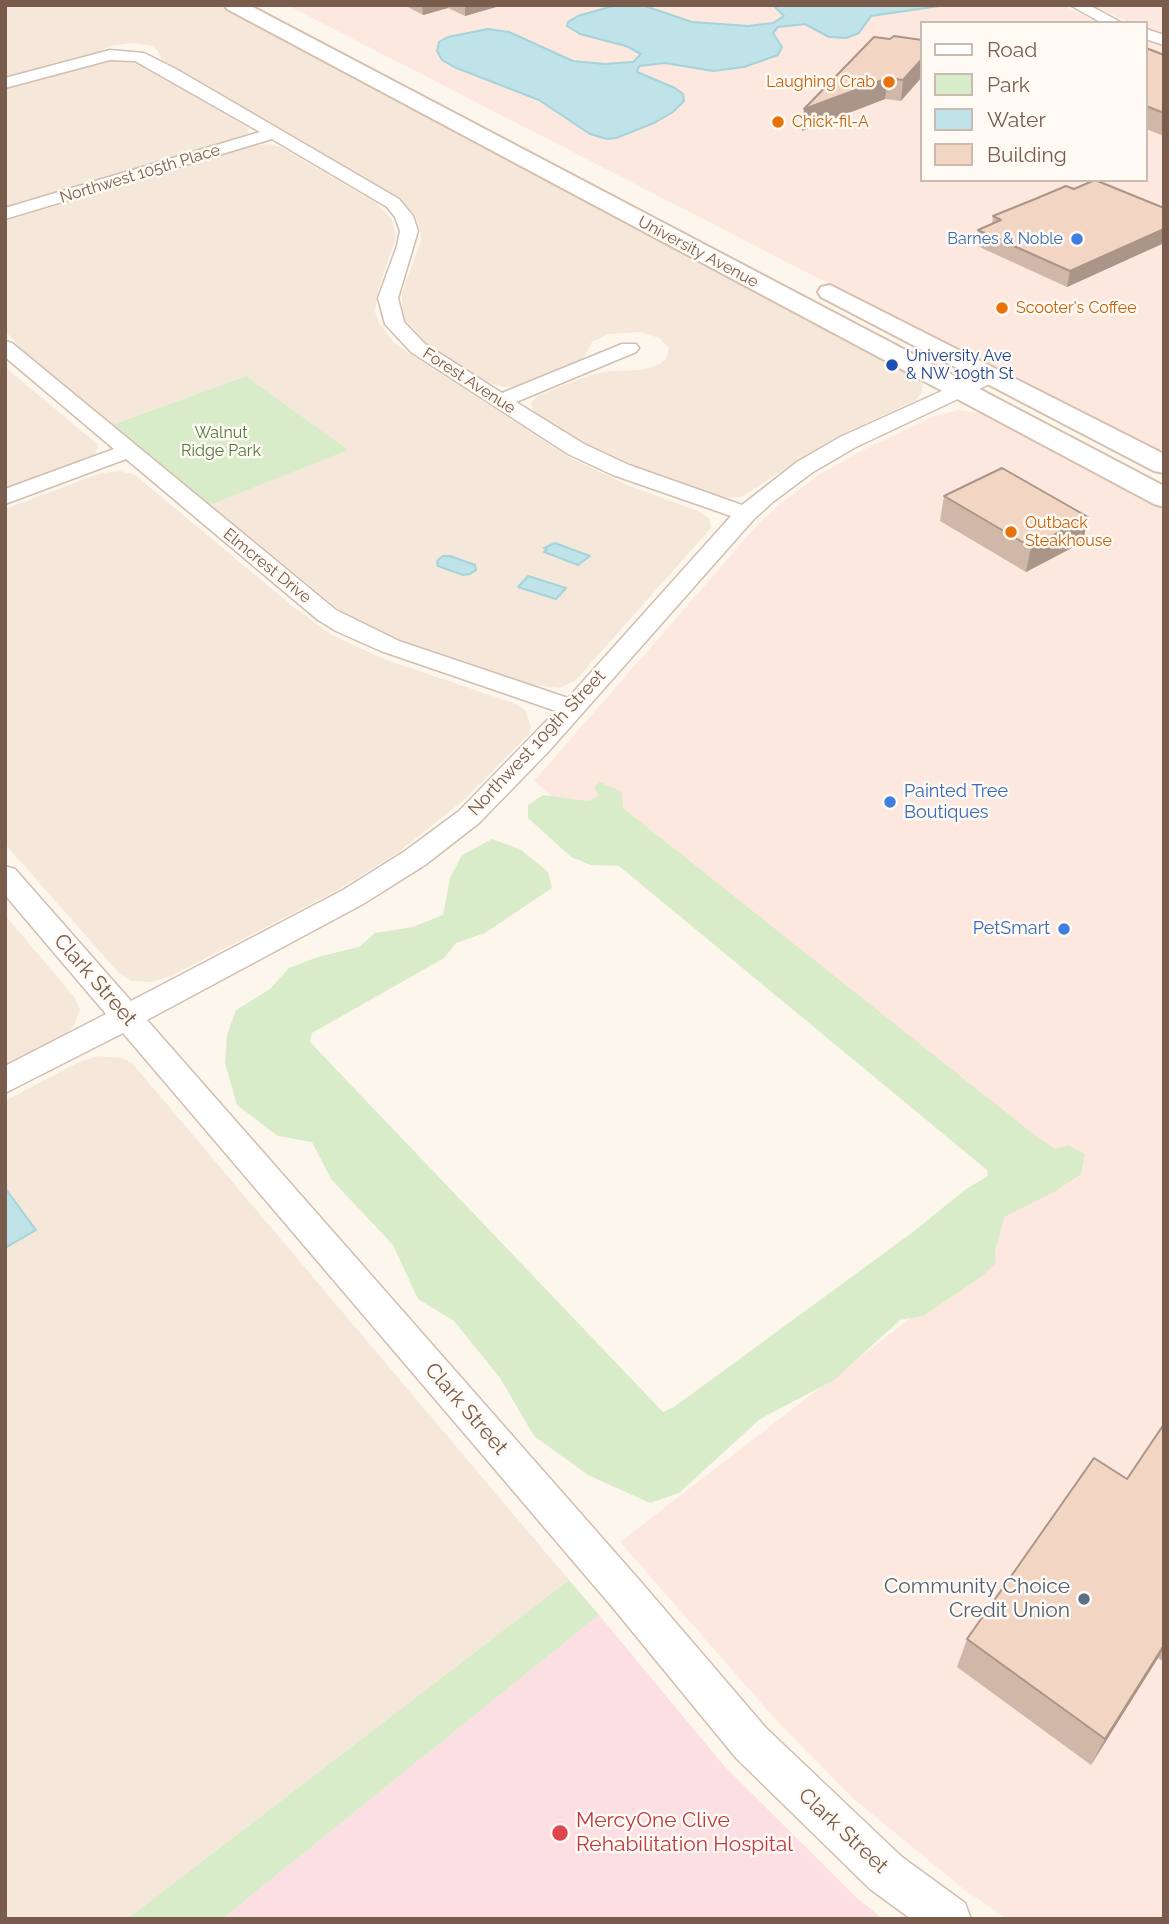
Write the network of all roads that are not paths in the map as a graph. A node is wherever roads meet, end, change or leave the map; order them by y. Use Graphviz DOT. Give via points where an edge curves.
graph roads {
  1 [pos="233,5"];
  2 [pos="275,5"];
  3 [pos="1076,5"];
  4 [pos="1111,21"];
  5 [pos="408,74"];
  6 [pos="5,83"];
  7 [pos="274,133"];
  8 [pos="5,214"];
  9 [pos="811,282"];
  10 [pos="5,347"];
  11 [pos="629,348"];
  12 [pos="991,376"];
  13 [pos="960,390"];
  14 [pos="500,401"];
  15 [pos="128,452"];
  16 [pos="1164,465"];
  17 [pos="5,498"];
  18 [pos="1164,498"];
  19 [pos="746,514"];
  20 [pos="573,708"];
  21 [pos="5,876"];
  22 [pos="127,1017"];
  23 [pos="5,1081"];
  24 [pos="949,1919"];
  1 -- 13 [label="main road, University Avenue"];
  2 -- 5 [label="main road"];
  3 -- 4 [label="street"];
  6 -- 7 [label="street, Forest Avenue" via="124,54 149,60"];
  7 -- 8 [label="street, Northwest 105th Place"];
  7 -- 14 [label="street, Forest Avenue" via="375,192 404,216 407,246 388,298 395,324 418,348"];
  9 -- 12 [label="main road"];
  10 -- 15 [label="street, Elmcrest Drive"];
  11 -- 14 [label="street"];
  12 -- 13 [label="street, Northwest 109th Street"];
  12 -- 16 [label="main road"];
  13 -- 18 [label="main road, University Avenue"];
  13 -- 19 [label="street, Northwest 109th Street" via="848,442 805,467"];
  14 -- 19 [label="street, Forest Avenue" via="543,430 621,470"];
  15 -- 17 [label="street"];
  15 -- 20 [label="street, Elmcrest Drive" via="345,626 390,646"];
  19 -- 20 [label="street, Northwest 109th Street"];
  20 -- 22 [label="street, Northwest 109th Street" via="469,817 415,858 353,897"];
  21 -- 22 [label="street, Clark Street"];
  22 -- 23 [label="street, Northwest 109th Street"];
  22 -- 24 [label="street, Clark Street" via="751,1743 886,1872"];
}
